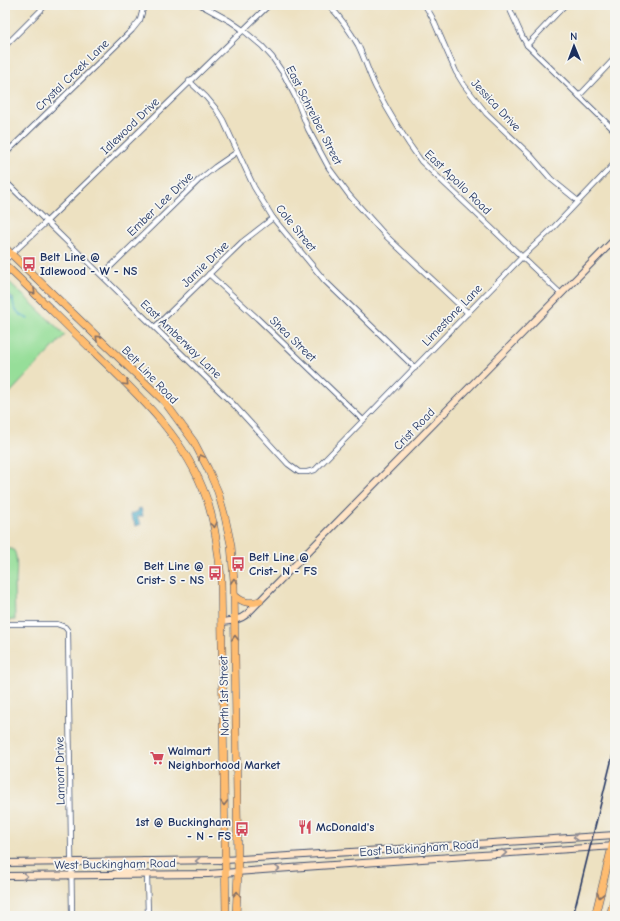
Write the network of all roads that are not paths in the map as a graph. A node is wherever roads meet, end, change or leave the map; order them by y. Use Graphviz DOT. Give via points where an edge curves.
graph roads {
  1 [pos="46,5"];
  2 [pos="144,5"];
  3 [pos="201,5"];
  4 [pos="268,5"];
  5 [pos="329,5"];
  6 [pos="425,5"];
  7 [pos="508,5"];
  8 [pos="565,5"];
  9 [pos="243,30"];
  10 [pos="527,45"];
  11 [pos="5,46"];
  12 [pos="615,58"];
  13 [pos="189,82"];
  14 [pos="579,96"];
  15 [pos="615,131"];
  16 [pos="237,152"];
  17 [pos="5,154"];
  18 [pos="615,163"];
  19 [pos="5,181"];
  20 [pos="578,201"];
  21 [pos="273,218"];
  22 [pos="47,221"];
  23 [pos="615,239"];
  24 [pos="5,248"];
  25 [pos="11,254"];
  26 [pos="522,257"];
  27 [pos="5,260"];
  28 [pos="5,265"];
  29 [pos="209,274"];
  30 [pos="102,275"];
  31 [pos="561,294"];
  32 [pos="468,313"];
  33 [pos="155,327"];
  34 [pos="415,368"];
  35 [pos="363,420"];
  36 [pos="300,472"];
  37 [pos="234,595"];
  38 [pos="260,601"];
  39 [pos="234,620"];
  40 [pos="222,622"];
  41 [pos="5,624"];
  42 [pos="236,724"];
  43 [pos="223,726"];
  44 [pos="615,834"];
  45 [pos="613,846"];
  46 [pos="401,848"];
  47 [pos="322,854"];
  48 [pos="225,860"];
  49 [pos="238,860"];
  50 [pos="401,860"];
  51 [pos="71,862"];
  52 [pos="144,862"];
  53 [pos="5,863"];
  54 [pos="324,865"];
  55 [pos="226,872"];
  56 [pos="238,872"];
  57 [pos="146,875"];
  58 [pos="5,876"];
  59 [pos="71,876"];
  60 [pos="110,876"];
  61 [pos="615,895"];
  62 [pos="72,916"];
  63 [pos="148,916"];
  64 [pos="226,916"];
  65 [pos="236,916"];
  66 [pos="595,916"];
  67 [pos="610,916"];
  1 -- 11 [label="street"];
  2 -- 17 [label="street, Crystal Creek Lane" via="140,20 132,30"];
  3 -- 9 [label="street, East Schreiber Street"];
  4 -- 9 [label="street, Idlewood Drive"];
  5 -- 26 [label="street, East Apollo Road" via="358,45 375,86 405,139 421,161"];
  6 -- 20 [label="street, Jessica Drive" via="464,85 486,113 551,179"];
  7 -- 10 [label="street"];
  8 -- 10 [label="street"];
  9 -- 13 [label="street, Idlewood Drive"];
  9 -- 32 [label="street, East Schreiber Street" via="262,46 283,74 308,129 329,168 348,195 386,236"];
  10 -- 14 [label="street"];
  12 -- 14 [label="street"];
  13 -- 16 [label="street, Cole Street" via="216,109"];
  13 -- 22 [label="street, Idlewood Drive"];
  14 -- 15 [label="street"];
  16 -- 21 [label="street, Cole Street"];
  16 -- 30 [label="street, Ember Lee Drive" via="200,178"];
  18 -- 20 [label="street, Limestone Lane"];
  19 -- 22 [label="street, East Amberway Lane"];
  20 -- 26 [label="street, Limestone Lane"];
  21 -- 29 [label="street, Jamie Drive" via="242,242"];
  21 -- 34 [label="street, Cole Street" via="325,281"];
  22 -- 25 [label="street, Idlewood Drive"];
  22 -- 30 [label="street, East Amberway Lane"];
  23 -- 31 [label="main road, Crist Road"];
  24 -- 25 [label="main road, Belt Line Road"];
  25 -- 27 [label="street, Idlewood Drive"];
  37 -- 25 [label="main road, Belt Line Road, one-way" via="231,545 225,517 208,469 194,442 164,401"];
  26 -- 31 [label="street, East Apollo Road"];
  26 -- 32 [label="street, Limestone Lane"];
  28 -- 40 [label="main road, Belt Line Road, one-way" via="155,413 184,451 204,493 213,520 221,577"];
  29 -- 33 [label="street, Jamie Drive"];
  29 -- 35 [label="street, Shea Street"];
  30 -- 33 [label="street, East Amberway Lane"];
  31 -- 38 [label="main road, Crist Road"];
  32 -- 34 [label="street, Limestone Lane"];
  33 -- 36 [label="street, East Amberway Lane" via="234,405 288,464"];
  34 -- 35 [label="street, Limestone Lane"];
  35 -- 36 [label="street, Limestone Lane" via="315,470"];
  37 -- 38 [label="main road" via="246,603"];
  37 -- 39 [label="main road, Belt Line Road"];
  38 -- 39 [label="main road, Crist Road" via="243,617"];
  39 -- 40 [label="main road, Crist Road"];
  42 -- 39 [label="main road, North 1st Street, one-way"];
  40 -- 43 [label="main road, North 1st Street"];
  41 -- 51 [label="street, Lamont Drive" via="57,624 68,631"];
  42 -- 43 [label="main road"];
  42 -- 49 [label="main road, North 1st Street"];
  43 -- 48 [label="main road, North 1st Street, one-way"];
  44 -- 45 [label="main road"];
  44 -- 46 [label="main road, East Buckingham Road, one-way"];
  50 -- 45 [label="main road, East Buckingham Road, one-way"];
  45 -- 66 [label="main road, one-way"];
  46 -- 47 [label="main road, East Buckingham Road"];
  46 -- 50 [label="main road"];
  47 -- 49 [label="main road, East Buckingham Road"];
  47 -- 54 [label="main road"];
  48 -- 49 [label="main road, West Buckingham Road"];
  48 -- 52 [label="main road, West Buckingham Road, one-way"];
  48 -- 55 [label="main road, North 1st Street"];
  49 -- 56 [label="main road, North 1st Street"];
  50 -- 54 [label="main road, East Buckingham Road"];
  51 -- 52 [label="main road, West Buckingham Road"];
  51 -- 53 [label="main road, West Buckingham Road"];
  51 -- 59 [label="street, Lamont Drive"];
  52 -- 60 [label="main road" via="140,867"];
  56 -- 54 [label="main road, East Buckingham Road, one-way"];
  55 -- 56 [label="main road, East Buckingham Road"];
  55 -- 57 [label="main road, West Buckingham Road"];
  55 -- 64 [label="main road, North 1st Street"];
  65 -- 56 [label="main road, North 1st Street, one-way"];
  57 -- 60 [label="main road, West Buckingham Road"];
  57 -- 63 [label="street"];
  58 -- 59 [label="main road, West Buckingham Road, one-way"];
  59 -- 60 [label="main road, West Buckingham Road"];
  59 -- 62 [label="street, Lamont Drive"];
  61 -- 67 [label="main road"];
}
